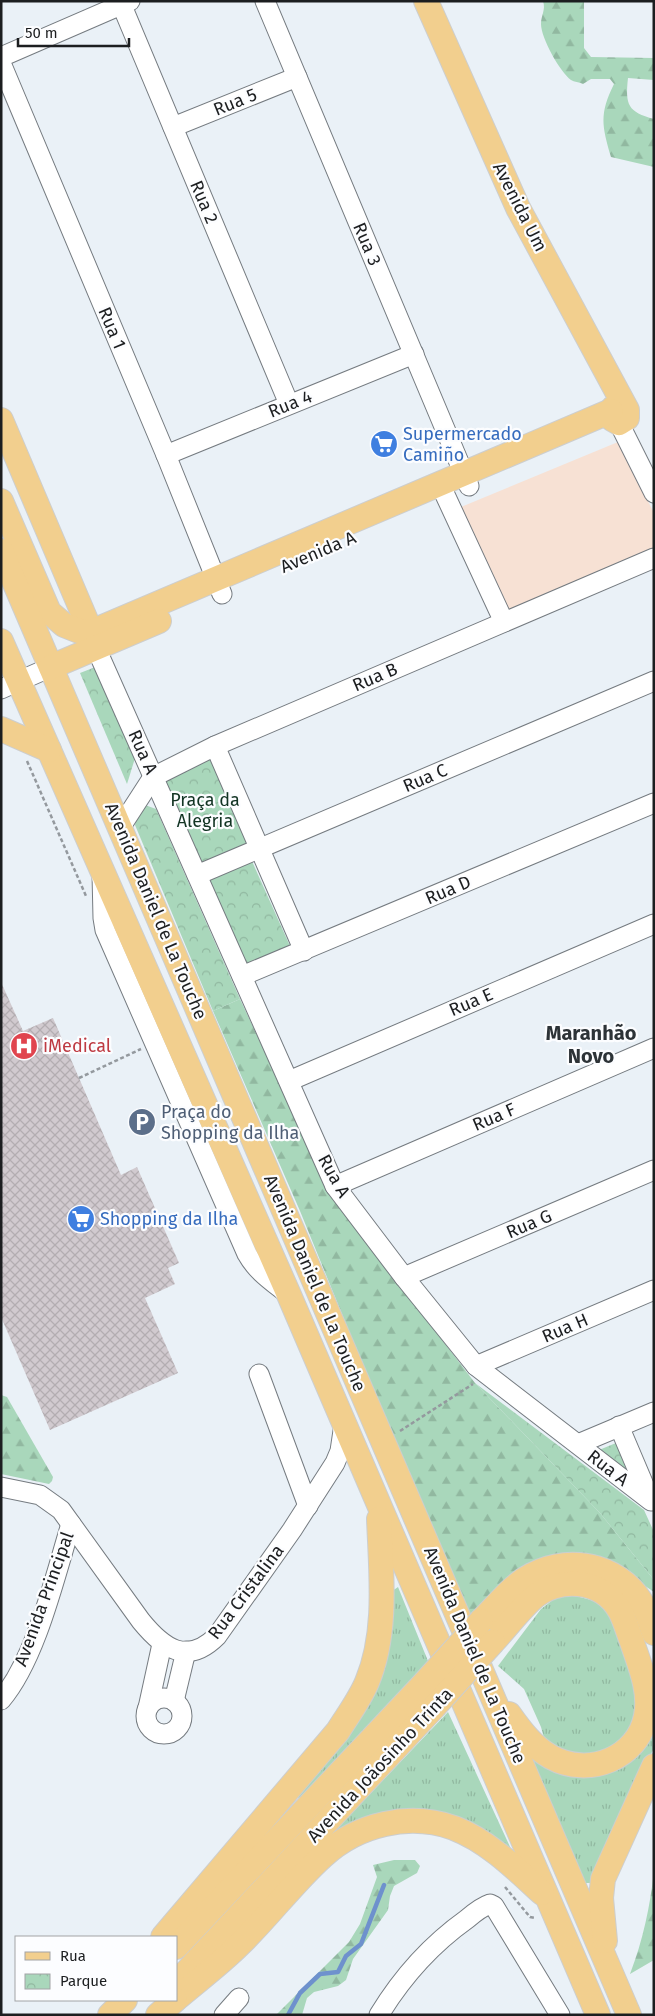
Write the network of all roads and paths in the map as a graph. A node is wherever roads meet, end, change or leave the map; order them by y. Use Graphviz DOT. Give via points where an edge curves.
graph roads {
  1 [pos="265,1"];
  2 [pos="417,1"];
  3 [pos="426,1"];
  4 [pos="124,2"];
  5 [pos="1,56"];
  6 [pos="1,63"];
  7 [pos="297,77"];
  8 [pos="173,127"];
  9 [pos="414,354"];
  10 [pos="289,404"];
  11 [pos="619,414"];
  12 [pos="1,420"];
  13 [pos="166,455"];
  14 [pos="654,465"];
  15 [pos="467,480"];
  16 [pos="442,490"];
  17 [pos="654,493"];
  18 [pos="1,502"];
  19 [pos="3,555"];
  20 [pos="654,558"];
  21 [pos="219,586"];
  22 [pos="1,594"];
  23 [pos="42,600"];
  24 [pos="504,622"];
  25 [pos="94,640"];
  26 [pos="1,641"];
  27 [pos="51,668"];
  28 [pos="654,681"];
  29 [pos="10,685"];
  30 [pos="1,729"];
  31 [pos="215,746"];
  32 [pos="49,750"];
  33 [pos="27,760"];
  34 [pos="154,777"];
  35 [pos="654,803"];
  36 [pos="120,828"];
  37 [pos="259,848"];
  38 [pos="68,856"];
  39 [pos="197,875"];
  40 [pos="654,924"];
  41 [pos="304,951"];
  42 [pos="242,976"];
  43 [pos="654,1048"];
  44 [pos="141,1049"];
  45 [pos="79,1078"];
  46 [pos="289,1081"];
  47 [pos="654,1170"];
  48 [pos="335,1186"];
  49 [pos="404,1277"];
  50 [pos="654,1290"];
  51 [pos="476,1366"];
  52 [pos="259,1374"];
  53 [pos="654,1412"];
  54 [pos="344,1424"];
  55 [pos="619,1426"];
  56 [pos="383,1442"];
  57 [pos="578,1444"];
  58 [pos="1,1487"];
  59 [pos="652,1504"];
  60 [pos="379,1505"];
  61 [pos="308,1506"];
  62 [pos="71,1524"];
  63 [pos="654,1633"];
  64 [pos="162,1644"];
  65 [pos="186,1651"];
  66 [pos="486,1682"];
  67 [pos="1,1700"];
  68 [pos="174,1701"];
  69 [pos="148,1708"];
  70 [pos="654,1766"];
  71 [pos="503,1884"];
  72 [pos="553,1910"];
  73 [pos="164,1936"];
  74 [pos="178,1944"];
  75 [pos="608,1966"];
  76 [pos="178,1981"];
  77 [pos="178,1997"];
  78 [pos="239,1998"];
  79 [pos="116,2001"];
  80 [pos="123,2001"];
  81 [pos="160,2001"];
  82 [pos="174,2001"];
  83 [pos="108,2015"];
  84 [pos="147,2015"];
  85 [pos="158,2015"];
  86 [pos="224,2015"];
  87 [pos="379,2015"];
  88 [pos="560,2015"];
  89 [pos="598,2015"];
  90 [pos="630,2015"];
  1 -- 7 [label="street, Rua 3"];
  2 -- 11 [label="main road, Avenida Um" via="510,213"];
  3 -- 11 [label="main road, Avenida Um" via="518,208 574,308"];
  4 -- 5 [label="street"];
  4 -- 8 [label="street, Rua 2"];
  6 -- 13 [label="street, Rua 1"];
  7 -- 8 [label="street, Rua 5"];
  7 -- 9 [label="street, Rua 3"];
  8 -- 10 [label="street, Rua 2"];
  9 -- 10 [label="street, Rua 4"];
  9 -- 15 [label="street, Rua 3"];
  10 -- 13 [label="street, Rua 4"];
  11 -- 14 [label="street"];
  11 -- 15 [label="main road, Avenida A"];
  11 -- 17 [label="street"];
  12 -- 25 [label="main road, Rua A"];
  13 -- 21 [label="street, Rua 1"];
  15 -- 16 [label="main road, Avenida A"];
  16 -- 21 [label="main road, Avenida A"];
  16 -- 24 [label="street"];
  18 -- 23 [label="main road"];
  19 -- 22 [label="main road"];
  19 -- 27 [label="main road, Avenida Daniel de La Touche"];
  20 -- 24 [label="street, Rua B"];
  21 -- 25 [label="main road, Avenida A"];
  23 -- 25 [label="main road" via="60,623"];
  23 -- 27 [label="main road"];
  24 -- 31 [label="street, Rua B"];
  25 -- 27 [label="main road, Avenida A"];
  25 -- 34 [label="street, Rua A"];
  26 -- 29 [label="main road, Avenida Daniel de La Touche"];
  27 -- 29 [label="street, Avenida A"];
  27 -- 36 [label="main road, Avenida Daniel de La Touche"];
  28 -- 37 [label="street, Rua C"];
  29 -- 32 [label="main road, Avenida Daniel de La Touche"];
  30 -- 32 [label="main road"];
  31 -- 34 [label="street, Rua B"];
  31 -- 37 [label="street"];
  32 -- 54 [label="main road, Avenida Daniel de La Touche"];
  33 -- 38 [label="path"];
  34 -- 36 [label="street, Rua B"];
  34 -- 39 [label="street, Rua A"];
  35 -- 41 [label="street, Rua D"];
  36 -- 56 [label="main road, Avenida Daniel de La Touche"];
  37 -- 39 [label="street, Rua C"];
  37 -- 41 [label="street"];
  39 -- 42 [label="street, Rua A"];
  40 -- 46 [label="street, Rua E"];
  41 -- 42 [label="street, Rua D"];
  42 -- 46 [label="street, Rua A"];
  43 -- 48 [label="street, Rua F"];
  44 -- 45 [label="path"];
  46 -- 48 [label="street, Rua A"];
  47 -- 49 [label="street, Rua G"];
  48 -- 49 [label="street, Rua A"];
  49 -- 51 [label="street, Rua A"];
  50 -- 51 [label="street, Rua H"];
  51 -- 56 [label="path" via="473,1385"];
  51 -- 57 [label="street, Rua A"];
  52 -- 61 [label="street"];
  53 -- 55 [label="street"];
  54 -- 60 [label="main road, Avenida Daniel de La Touche"];
  54 -- 61 [label="street, Rua Cristalina" via="335,1463"];
  55 -- 57 [label="street"];
  55 -- 59 [label="street, Rua A"];
  56 -- 66 [label="main road, Avenida Daniel de La Touche"];
  57 -- 59 [label="street, Rua A"];
  58 -- 62 [label="street" via="40,1495 60,1510"];
  60 -- 72 [label="main road, Avenida Daniel de La Touche"];
  60 -- 73 [label="main road" via="381,1613 368,1681 338,1731"];
  61 -- 65 [label="street, Rua Cristalina" via="217,1636 200,1649"];
  62 -- 64 [label="street" via="141,1621"];
  62 -- 67 [label="street, Avenida Principal" via="35,1637"];
  63 -- 74 [label="main road, Avenida Joãosinho Trinta, bridge" via="646,1611 632,1590 602,1568 584,1564 548,1567 520,1582"];
  64 -- 65 [label="street"];
  64 -- 69 [label="street"];
  65 -- 68 [label="street"];
  66 -- 75 [label="main road, Avenida Daniel de La Touche"];
  66 -- 76 [label="main road, Avenida Joãosinho Trinta, bridge" via="530,1741 552,1758 576,1765 600,1764 627,1751 643,1729 647,1690 620,1611 606,1595 584,1584 571,1583 546,1590 532,1599"];
  68 -- 69 [label="street" via="156,1699"];
  68 -- 69 [label="street" via="182,1718 170,1732 159,1733 149,1726 146,1720"];
  70 -- 75 [label="main road" via="603,1879 601,1898"];
  71 -- 72 [label="path" via="530,1917"];
  72 -- 77 [label="main road" via="506,1861 454,1828 414,1821 372,1827 347,1838 323,1855 239,1945"];
  72 -- 89 [label="main road, Avenida Daniel de La Touche"];
  75 -- 90 [label="main road, Avenida Daniel de La Touche"];
  78 -- 86 [label="street"];
  79 -- 83 [label="main road"];
  80 -- 83 [label="main road"];
  81 -- 84 [label="main road"];
  82 -- 85 [label="main road"];
  87 -- 88 [label="street" via="395,1990 427,1953 460,1924 490,1904"];
}
